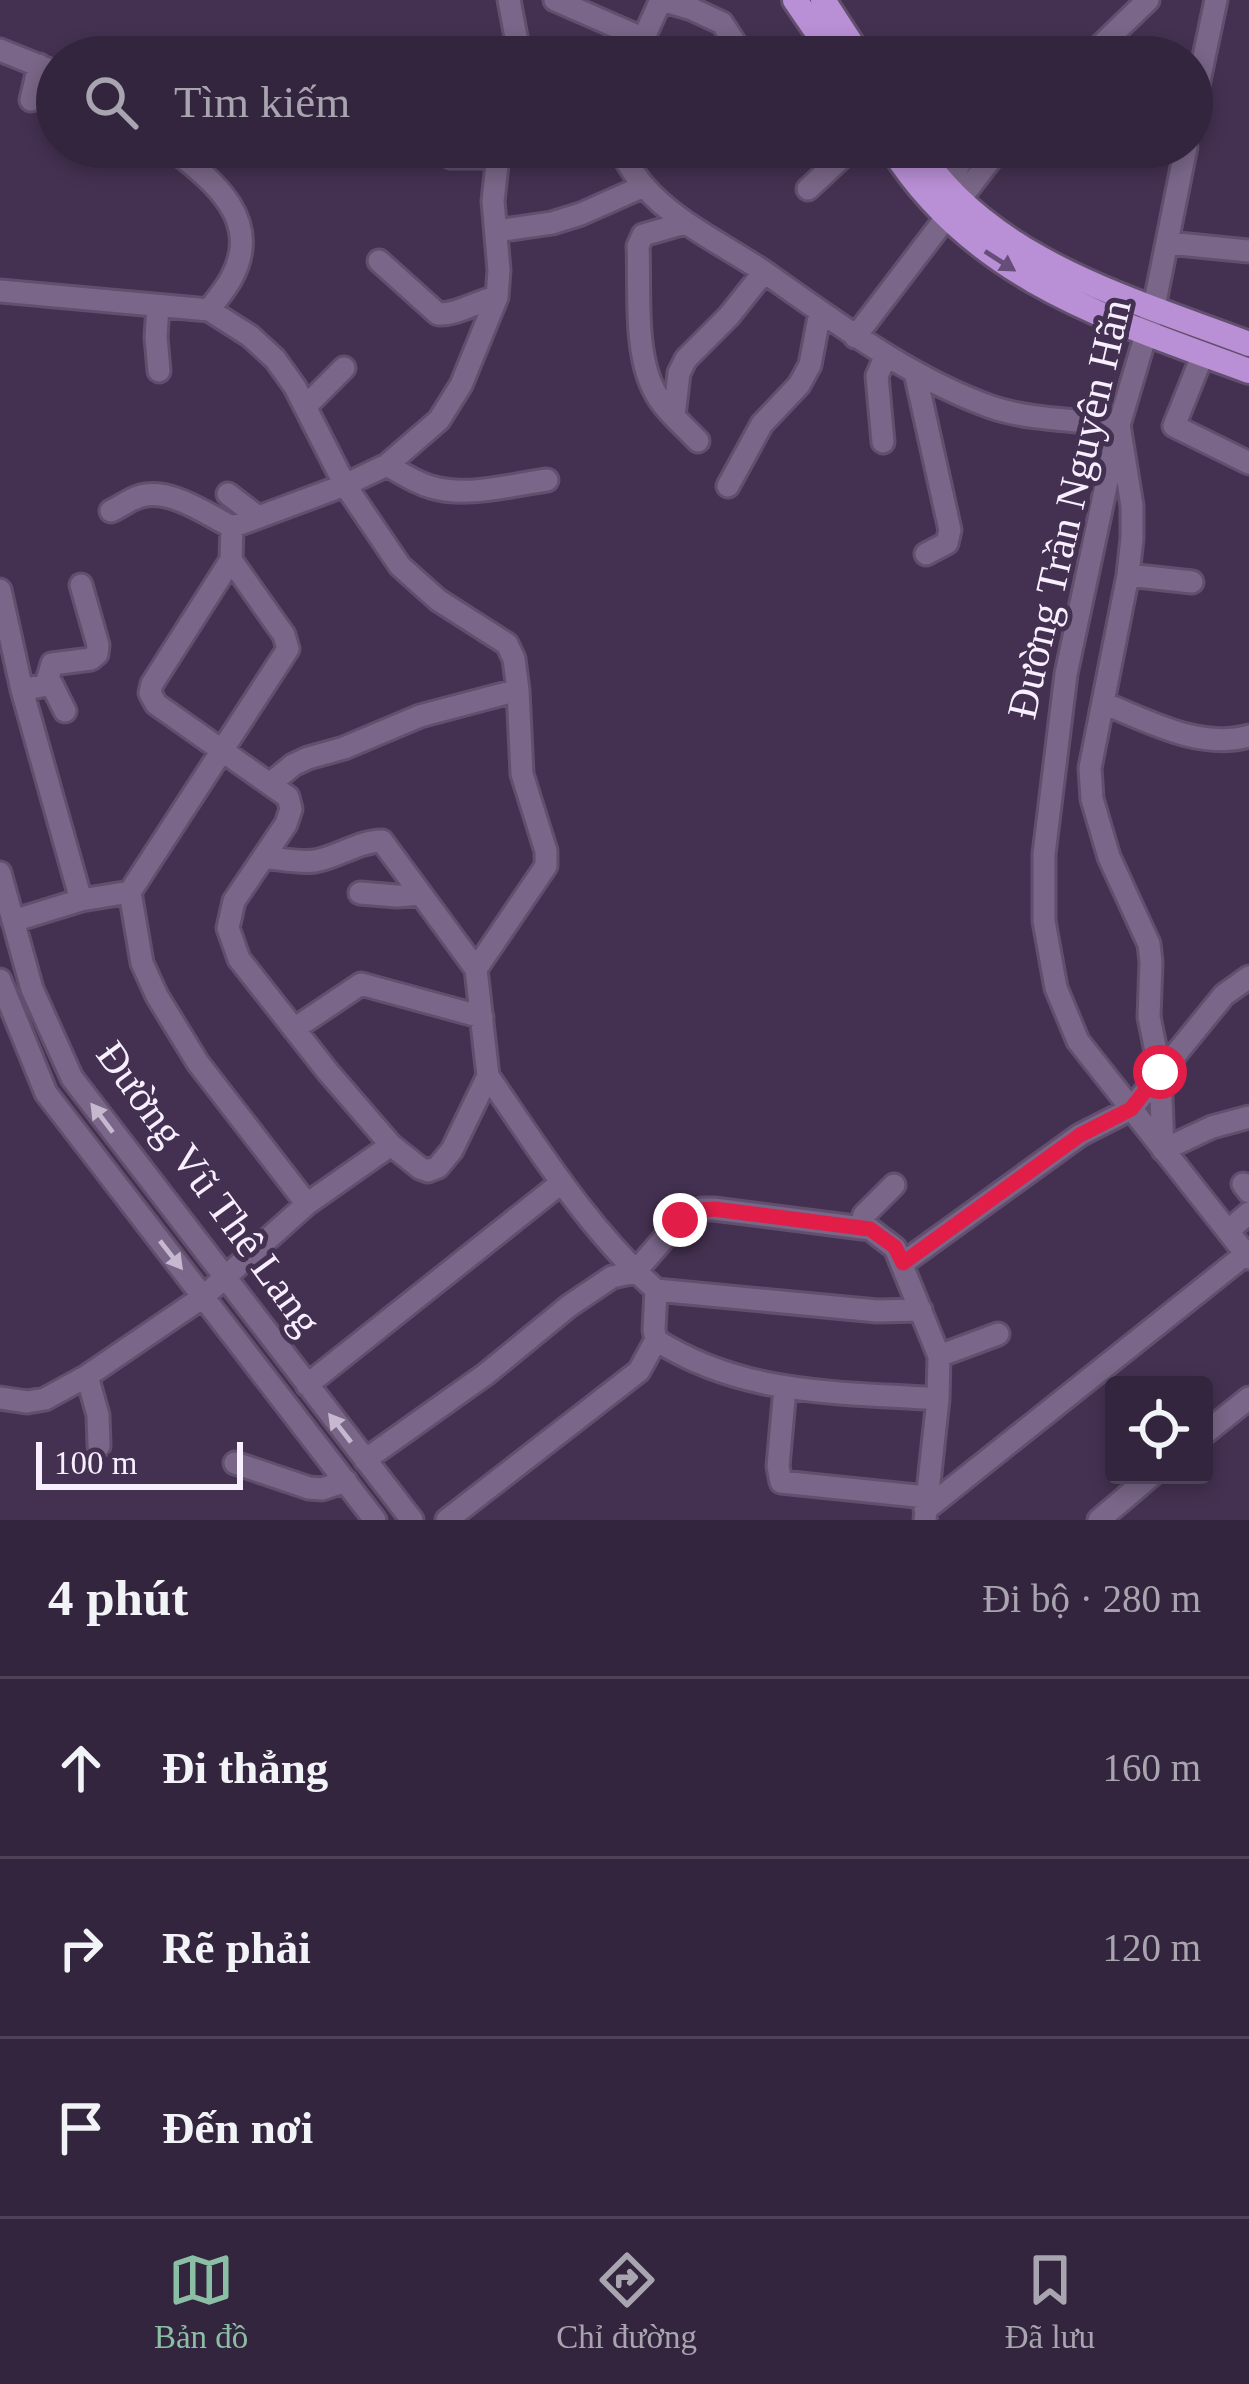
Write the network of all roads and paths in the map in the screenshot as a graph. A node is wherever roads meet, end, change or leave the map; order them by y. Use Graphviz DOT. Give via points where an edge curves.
graph roads {
  1 [pos="509,0"];
  2 [pos="555,0"];
  3 [pos="661,0"];
  4 [pos="795,0"];
  5 [pos="823,0"];
  6 [pos="1148,0"];
  7 [pos="1216,0"];
  8 [pos="516,36"];
  9 [pos="618,36"];
  10 [pos="644,36"];
  11 [pos="731,36"];
  12 [pos="820,36"];
  13 [pos="846,36"];
  14 [pos="1111,36"];
  15 [pos="1208,36"];
  16 [pos="0,50"];
  17 [pos="36,64"];
  18 [pos="36,91"];
  19 [pos="31,100"];
  20 [pos="194,168"];
  21 [pos="497,168"];
  22 [pos="632,168"];
  23 [pos="830,168"];
  24 [pos="903,168"];
  25 [pos="930,168"];
  26 [pos="961,168"];
  27 [pos="981,168"];
  28 [pos="1182,168"];
  29 [pos="644,186"];
  30 [pos="808,189"];
  31 [pos="951,201"];
  32 [pos="686,223"];
  33 [pos="496,231"];
  34 [pos="1168,243"];
  35 [pos="1249,250"];
  36 [pos="379,260"];
  37 [pos="764,272"];
  38 [pos="0,291"];
  39 [pos="497,298"];
  40 [pos="158,306"];
  41 [pos="1154,308"];
  42 [pos="209,310"];
  43 [pos="820,312"];
  44 [pos="1147,333"];
  45 [pos="855,337"];
  46 [pos="1249,344"];
  47 [pos="1203,354"];
  48 [pos="886,355"];
  49 [pos="344,368"];
  50 [pos="159,371"];
  51 [pos="1249,371"];
  52 [pos="914,372"];
  53 [pos="305,407"];
  54 [pos="674,416"];
  55 [pos="1119,425"];
  56 [pos="698,441"];
  57 [pos="883,442"];
  58 [pos="1249,464"];
  59 [pos="387,465"];
  60 [pos="547,480"];
  61 [pos="345,484"];
  62 [pos="728,486"];
  63 [pos="229,494"];
  64 [pos="111,511"];
  65 [pos="258,517"];
  66 [pos="232,527"];
  67 [pos="926,554"];
  68 [pos="231,560"];
  69 [pos="1128,575"];
  70 [pos="1192,582"];
  71 [pos="81,585"];
  72 [pos="0,590"];
  73 [pos="6,638"];
  74 [pos="49,679"];
  75 [pos="22,689"];
  76 [pos="518,690"];
  77 [pos="1103,703"];
  78 [pos="65,711"];
  79 [pos="1249,736"];
  80 [pos="221,751"];
  81 [pos="271,783"];
  82 [pos="264,856"];
  83 [pos="0,873"];
  84 [pos="130,892"];
  85 [pos="360,893"];
  86 [pos="421,894"];
  87 [pos="81,900"];
  88 [pos="13,921"];
  89 [pos="476,969"];
  90 [pos="1249,976"];
  91 [pos="0,980"];
  92 [pos="482,1016"];
  93 [pos="294,1029"];
  94 [pos="1160,1072"];
  95 [pos="488,1076"];
  96 [pos="1131,1109"];
  97 [pos="1249,1118"];
  98 [pos="391,1145"];
  99 [pos="1163,1150"];
  100 [pos="561,1183"];
  101 [pos="894,1185"];
  102 [pos="307,1204"];
  103 [pos="1249,1213"];
  104 [pos="860,1227"];
  105 [pos="1228,1231"];
  106 [pos="1247,1256"];
  107 [pos="903,1263"];
  108 [pos="635,1272"];
  109 [pos="224,1278"];
  110 [pos="656,1290"];
  111 [pos="203,1297"];
  112 [pos="921,1310"];
  113 [pos="998,1334"];
  114 [pos="656,1340"];
  115 [pos="939,1356"];
  116 [pos="87,1376"];
  117 [pos="307,1384"];
  118 [pos="785,1388"];
  119 [pos="0,1398"];
  120 [pos="1249,1398"];
  121 [pos="938,1399"];
  122 [pos="1213,1427"];
  123 [pos="99,1447"];
  124 [pos="365,1460"];
  125 [pos="236,1463"];
  126 [pos="346,1481"];
  127 [pos="1141,1484"];
  128 [pos="926,1509"];
  129 [pos="375,1520"];
  130 [pos="412,1520"];
  131 [pos="448,1520"];
  132 [pos="1099,1520"];
  1 -- 8 [label="street"];
  2 -- 9 [label="street"];
  3 -- 10 [label="street"];
  3 -- 11 [label="street" via="722,22"];
  4 -- 12 [label="main road"];
  5 -- 13 [label="main road"];
  6 -- 14 [label="street"];
  7 -- 15 [label="street"];
  16 -- 17 [label="street"];
  18 -- 19 [label="street"];
  20 -- 42 [label="street" via="231,203 240,225 232,277"];
  21 -- 33 [label="street"];
  22 -- 29 [label="street"];
  23 -- 30 [label="street"];
  24 -- 31 [label="main road"];
  25 -- 31 [label="main road"];
  26 -- 31 [label="street"];
  27 -- 31 [label="street"];
  28 -- 34 [label="street, Đường Trần Nguyên Hãn"];
  29 -- 32 [label="street"];
  29 -- 33 [label="street" via="553,223"];
  31 -- 41 [label="main road" via="1038,257"];
  31 -- 44 [label="main road, one-way" via="976,244 1029,279"];
  31 -- 45 [label="street"];
  32 -- 37 [label="street"];
  32 -- 54 [label="street" via="643,236 638,246 646,372"];
  33 -- 39 [label="street"];
  34 -- 35 [label="street"];
  34 -- 41 [label="street, Đường Trần Nguyên Hãn"];
  36 -- 39 [label="street" via="438,314"];
  37 -- 43 [label="street"];
  37 -- 54 [label="street" via="686,359"];
  38 -- 40 [label="street"];
  39 -- 59 [label="street" via="439,419"];
  40 -- 42 [label="street"];
  40 -- 50 [label="street"];
  41 -- 44 [label="street, Đường Trần Nguyên Hãn"];
  41 -- 46 [label="main road"];
  42 -- 53 [label="street" via="275,359"];
  43 -- 45 [label="street"];
  43 -- 62 [label="street" via="810,365 762,424"];
  44 -- 47 [label="main road"];
  44 -- 55 [label="street, Đường Trần Nguyên Hãn"];
  45 -- 48 [label="street"];
  47 -- 51 [label="main road"];
  47 -- 58 [label="street" via="1174,426"];
  48 -- 52 [label="street"];
  48 -- 57 [label="street" via="878,376"];
  49 -- 53 [label="street"];
  52 -- 55 [label="street" via="992,407"];
  52 -- 67 [label="street" via="950,530 947,543"];
  53 -- 61 [label="street"];
  54 -- 56 [label="street"];
  55 -- 69 [label="street" via="1132,506"];
  55 -- 96 [label="street, Đường Trần Nguyên Hãn" via="1066,674 1043,889 1048,954 1064,1010"];
  59 -- 60 [label="street" via="448,491"];
  59 -- 61 [label="street"];
  61 -- 65 [label="street"];
  61 -- 76 [label="street" via="400,566 507,644"];
  63 -- 65 [label="street"];
  64 -- 66 [label="street" via="157,494"];
  65 -- 66 [label="street"];
  66 -- 68 [label="street"];
  68 -- 80 [label="street" via="288,650"];
  68 -- 80 [label="street" via="150,693"];
  69 -- 70 [label="street"];
  69 -- 77 [label="street"];
  71 -- 74 [label="street" via="97,654 52,664"];
  72 -- 73 [label="street"];
  73 -- 75 [label="street"];
  74 -- 75 [label="street"];
  74 -- 78 [label="street"];
  75 -- 87 [label="street"];
  76 -- 81 [label="street" via="308,758"];
  76 -- 89 [label="street" via="522,774 546,866"];
  77 -- 79 [label="street" via="1195,738"];
  77 -- 94 [label="street" via="1092,799 1149,944 1149,1017"];
  80 -- 81 [label="street"];
  80 -- 84 [label="street"];
  81 -- 82 [label="street" via="291,809"];
  82 -- 86 [label="street" via="316,861 382,841"];
  82 -- 93 [label="street" via="234,902 228,928 239,959"];
  83 -- 88 [label="street, Đường Vũ Thê Lang"];
  84 -- 87 [label="street"];
  84 -- 102 [label="street" via="142,963 157,996"];
  85 -- 86 [label="street"];
  86 -- 89 [label="street"];
  87 -- 88 [label="street"];
  109 -- 88 [label="street, Đường Vũ Thê Lang, one-way" via="72,1078 32,989"];
  89 -- 92 [label="street"];
  90 -- 94 [label="street" via="1223,995"];
  91 -- 111 [label="street, Đường Vũ Thê Lang, one-way" via="46,1093"];
  92 -- 93 [label="street" via="361,984"];
  92 -- 95 [label="street"];
  93 -- 98 [label="street"];
  94 -- 96 [label="street"];
  94 -- 99 [label="street"];
  95 -- 98 [label="street" via="438,1167 420,1168"];
  95 -- 100 [label="street"];
  96 -- 99 [label="street, Đường Trần Nguyên Hãn"];
  96 -- 107 [label="street" via="1080,1135"];
  97 -- 99 [label="street"];
  98 -- 102 [label="street"];
  99 -- 105 [label="street, Đường Trần Nguyên Hãn"];
  100 -- 108 [label="street"];
  100 -- 117 [label="street"];
  101 -- 104 [label="street"];
  102 -- 109 [label="street"];
  103 -- 105 [label="street"];
  104 -- 107 [label="street" via="895,1247"];
  104 -- 108 [label="street" via="702,1210 680,1220"];
  105 -- 106 [label="street, Đường Trần Nguyên Hãn"];
  106 -- 128 [label="street"];
  107 -- 112 [label="street"];
  108 -- 110 [label="street"];
  108 -- 124 [label="street" via="612,1277 569,1306"];
  109 -- 111 [label="street"];
  109 -- 117 [label="street, Đường Vũ Thê Lang"];
  110 -- 112 [label="street"];
  110 -- 114 [label="street"];
  111 -- 116 [label="street"];
  111 -- 126 [label="street, Đường Vũ Thê Lang"];
  112 -- 115 [label="street"];
  113 -- 115 [label="street"];
  114 -- 118 [label="street" via="718,1372"];
  114 -- 131 [label="street" via="639,1371"];
  115 -- 121 [label="street"];
  116 -- 119 [label="street" via="46,1399"];
  116 -- 123 [label="street"];
  124 -- 117 [label="street, Đường Vũ Thê Lang, one-way"];
  118 -- 121 [label="street"];
  118 -- 128 [label="street" via="782,1482"];
  120 -- 122 [label="street"];
  121 -- 128 [label="street"];
  124 -- 130 [label="street, Đường Vũ Thê Lang"];
  125 -- 126 [label="street" via="309,1489"];
  126 -- 129 [label="street, Đường Vũ Thê Lang"];
  127 -- 132 [label="street"];
}
